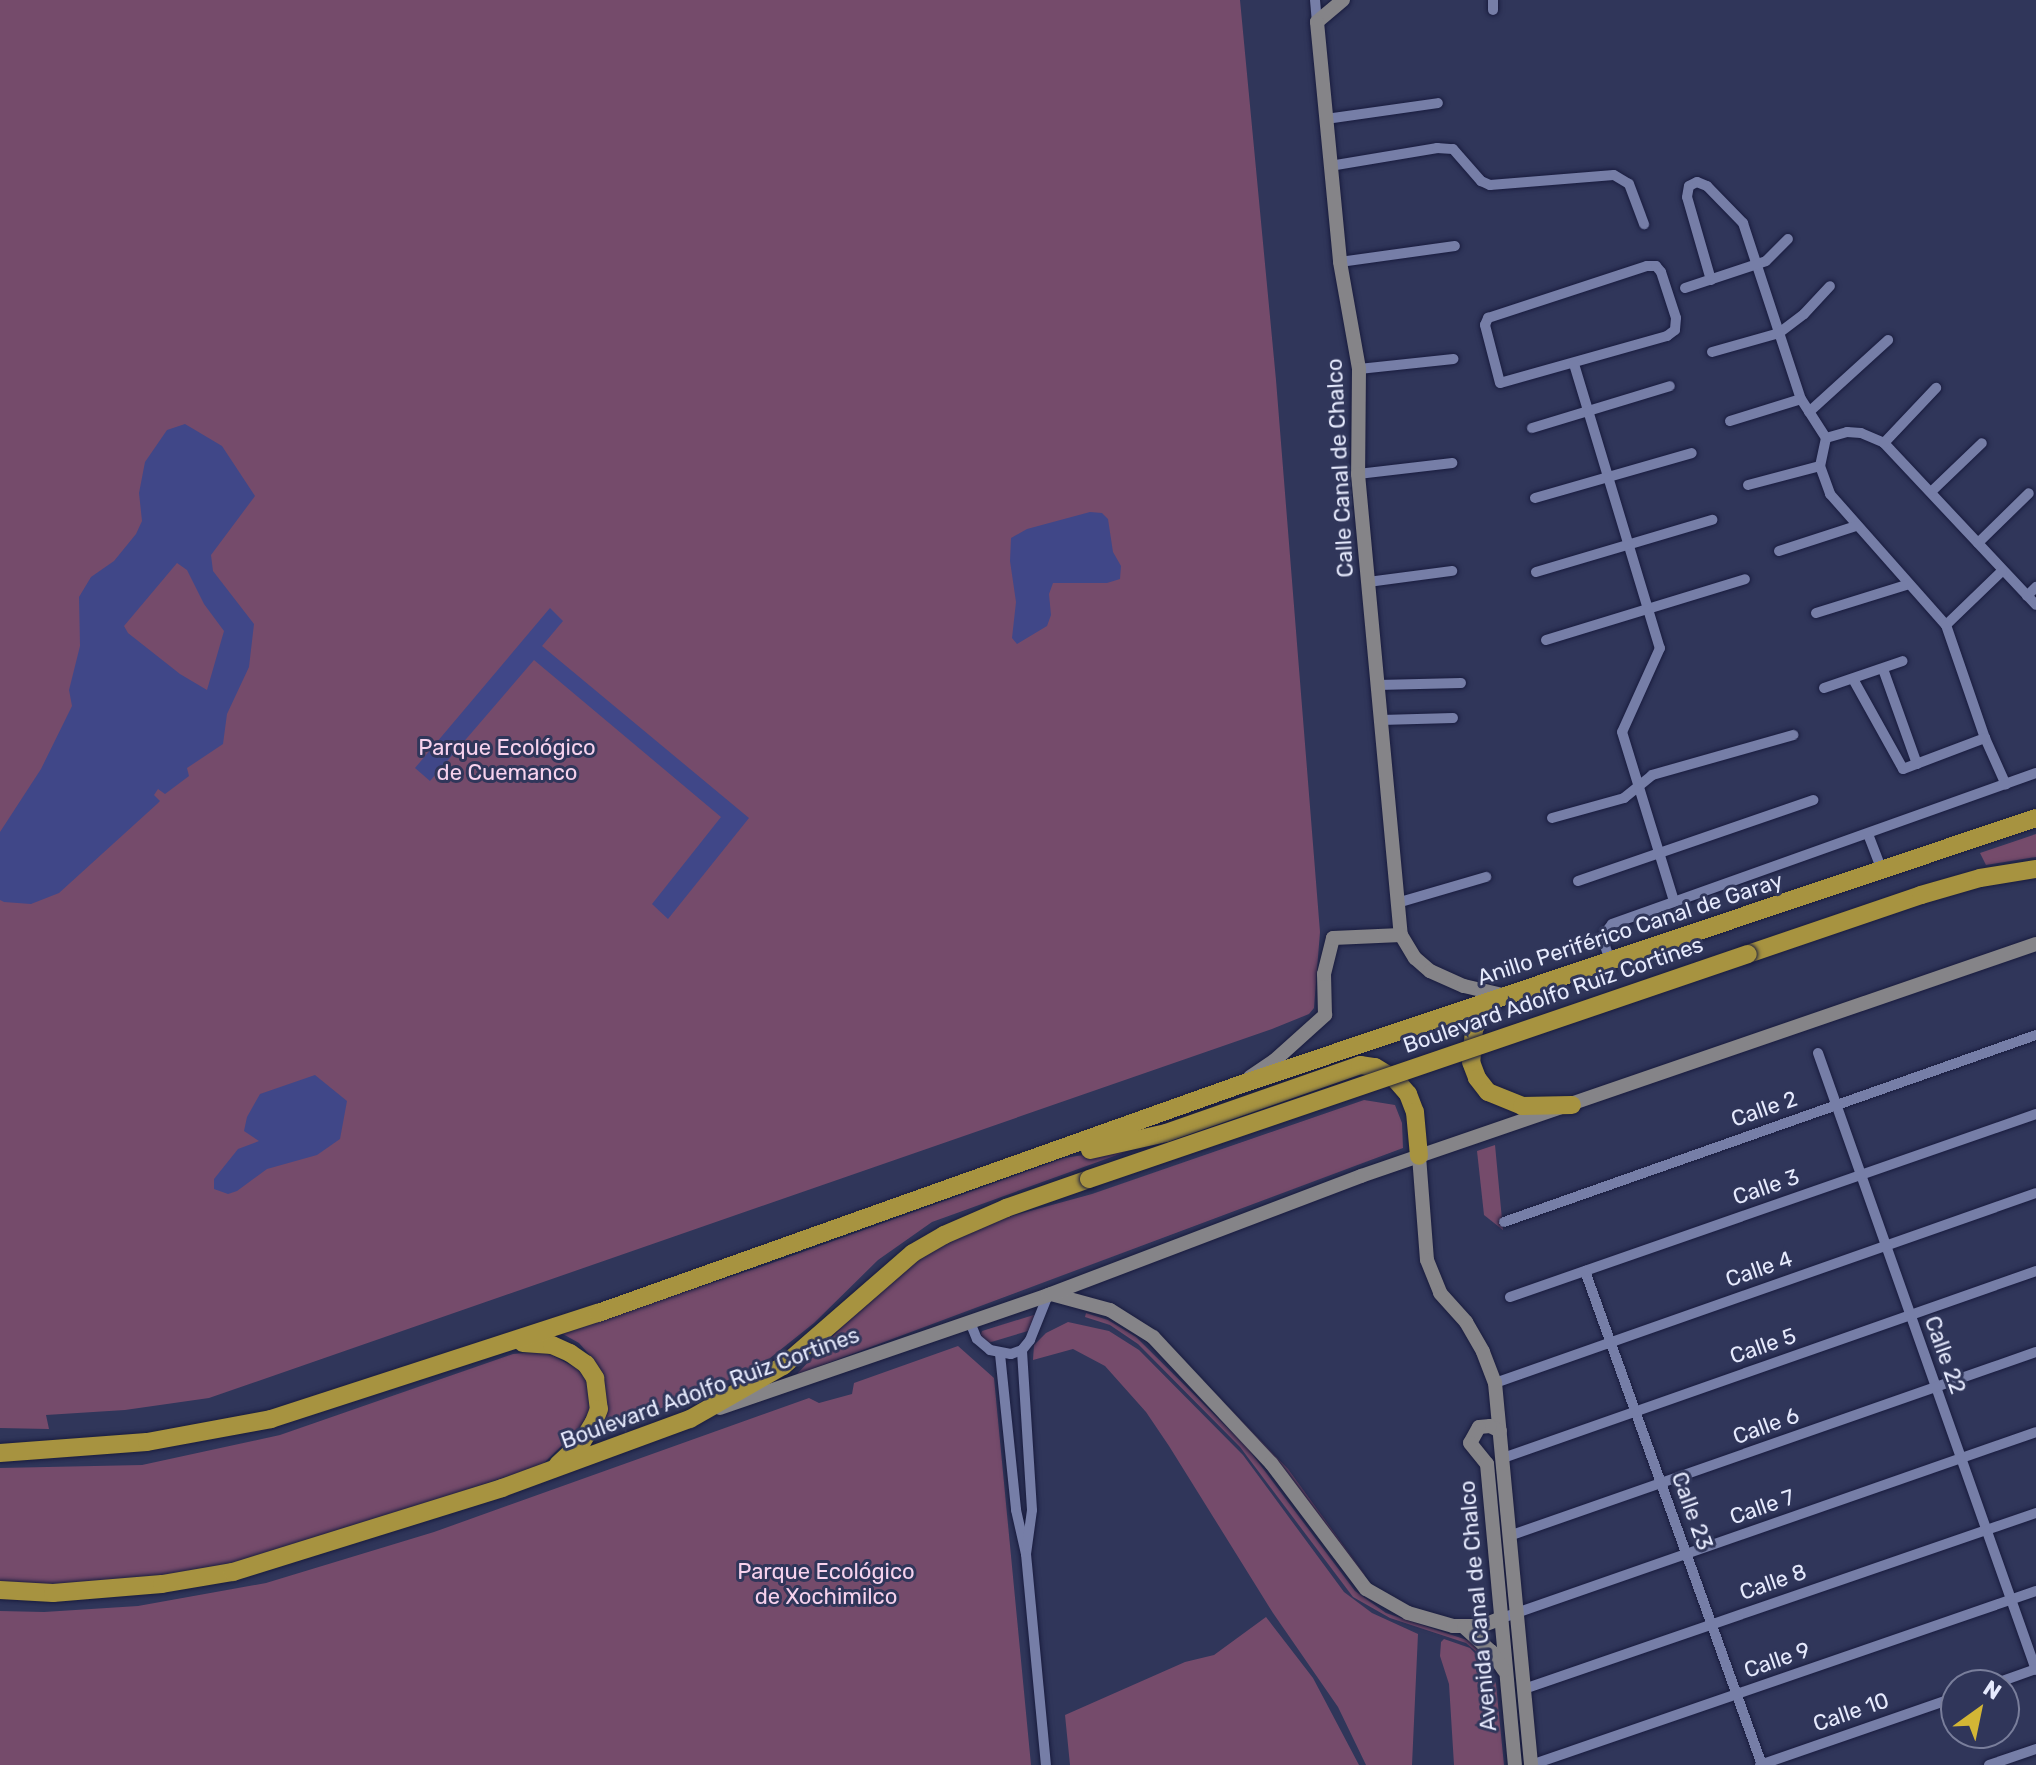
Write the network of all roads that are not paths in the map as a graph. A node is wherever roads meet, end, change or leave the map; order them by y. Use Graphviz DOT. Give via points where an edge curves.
graph roads {
  1 [pos="1315,0"];
  2 [pos="1343,0"];
  3 [pos="1317,22"];
  4 [pos="1438,103"];
  5 [pos="1326,119"];
  6 [pos="1330,166"];
  7 [pos="1644,224"];
  8 [pos="1788,239"];
  9 [pos="1455,246"];
  10 [pos="1340,262"];
  11 [pos="1756,264"];
  12 [pos="1711,280"];
  13 [pos="1830,286"];
  14 [pos="1685,288"];
  15 [pos="1779,333"];
  16 [pos="1888,340"];
  17 [pos="1712,352"];
  18 [pos="1453,359"];
  19 [pos="1574,364"];
  20 [pos="1359,369"];
  21 [pos="1670,386"];
  22 [pos="1936,388"];
  23 [pos="1801,399"];
  24 [pos="1587,410"];
  25 [pos="1809,412"];
  26 [pos="1730,421"];
  27 [pos="1532,428"];
  28 [pos="1826,438"];
  29 [pos="1884,443"];
  30 [pos="1982,443"];
  31 [pos="1692,453"];
  32 [pos="1452,463"];
  33 [pos="1820,466"];
  34 [pos="1358,474"];
  35 [pos="1607,477"];
  36 [pos="1748,485"];
  37 [pos="1932,491"];
  38 [pos="2029,493"];
  39 [pos="1535,498"];
  40 [pos="1712,520"];
  41 [pos="1856,526"];
  42 [pos="1628,543"];
  43 [pos="1978,543"];
  44 [pos="1779,551"];
  45 [pos="1452,571"];
  46 [pos="2002,571"];
  47 [pos="1536,572"];
  48 [pos="1745,579"];
  49 [pos="1368,582"];
  50 [pos="1909,584"];
  51 [pos="2036,587"];
  52 [pos="2027,596"];
  53 [pos="2036,605"];
  54 [pos="1648,609"];
  55 [pos="1816,613"];
  56 [pos="1946,625"];
  57 [pos="1546,640"];
  58 [pos="1903,661"];
  59 [pos="1883,669"];
  60 [pos="1853,679"];
  61 [pos="1461,683"];
  62 [pos="1378,685"];
  63 [pos="1824,688"];
  64 [pos="1453,718"];
  65 [pos="1381,720"];
  66 [pos="1793,735"];
  67 [pos="1985,738"];
  68 [pos="1917,764"];
  69 [pos="2036,773"];
  70 [pos="2006,785"];
  71 [pos="1636,786"];
  72 [pos="1813,800"];
  73 [pos="1552,818"];
  74 [pos="2036,818"];
  75 [pos="1868,834"];
  76 [pos="1659,853"];
  77 [pos="2036,869"];
  78 [pos="1882,870"];
  79 [pos="1486,877"];
  80 [pos="1578,881"];
  81 [pos="1674,901"];
  82 [pos="1397,903"];
  83 [pos="1394,934"];
  84 [pos="2036,944"];
  85 [pos="1610,961"];
  86 [pos="1507,996"];
  87 [pos="1488,1002"];
  88 [pos="2036,1035"];
  89 [pos="1818,1053"];
  90 [pos="1239,1085"];
  91 [pos="1572,1105"];
  92 [pos="1834,1106"];
  93 [pos="2036,1114"];
  94 [pos="1419,1156"];
  95 [pos="1025,1163"];
  96 [pos="1859,1176"];
  97 [pos="2036,1193"];
  98 [pos="1504,1222"];
  99 [pos="1884,1246"];
  100 [pos="1585,1271"];
  101 [pos="2036,1271"];
  102 [pos="1049,1294"];
  103 [pos="1510,1297"];
  104 [pos="1909,1315"];
  105 [pos="970,1322"];
  106 [pos="511,1343"];
  107 [pos="1611,1343"];
  108 [pos="1022,1350"];
  109 [pos="2036,1352"];
  110 [pos="1000,1354"];
  111 [pos="1495,1383"];
  112 [pos="1935,1387"];
  113 [pos="1635,1411"];
  114 [pos="690,1419"];
  115 [pos="1024,1423"];
  116 [pos="1008,1425"];
  117 [pos="1500,1431"];
  118 [pos="2036,1432"];
  119 [pos="0,1453"];
  120 [pos="1503,1458"];
  121 [pos="1960,1459"];
  122 [pos="550,1471"];
  123 [pos="1662,1485"];
  124 [pos="2036,1513"];
  125 [pos="1986,1531"];
  126 [pos="1509,1536"];
  127 [pos="1026,1554"];
  128 [pos="1687,1555"];
  129 [pos="0,1590"];
  130 [pos="2036,1591"];
  131 [pos="2011,1600"];
  132 [pos="1509,1616"];
  133 [pos="1712,1624"];
  134 [pos="1459,1627"];
  135 [pos="2036,1670"];
  136 [pos="1505,1671"];
  137 [pos="1524,1689"];
  138 [pos="1737,1695"];
  139 [pos="1940,1703"];
  140 [pos="2036,1749"];
  141 [pos="1046,1765"];
  142 [pos="1515,1765"];
  143 [pos="1531,1765"];
  144 [pos="1761,1765"];
  145 [pos="1989,1765"];
  1 -- 3 [label="street, Calle Canal de Chalco"];
  2 -- 3 [label="main road"];
  3 -- 5 [label="main road, Calle Canal de Chalco"];
  4 -- 5 [label="street"];
  5 -- 6 [label="main road, Calle Canal de Chalco"];
  6 -- 7 [label="street" via="1437,148 1453,149 1490,185 1614,175 1629,184"];
  6 -- 10 [label="main road, Calle Canal de Chalco"];
  8 -- 11 [label="street"];
  9 -- 10 [label="street"];
  10 -- 20 [label="main road, Calle Canal de Chalco"];
  11 -- 12 [label="street"];
  11 -- 12 [label="street" via="1743,223 1697,182 1689,186 1687,197"];
  11 -- 15 [label="street"];
  12 -- 14 [label="street"];
  13 -- 15 [label="street"];
  15 -- 17 [label="street"];
  15 -- 23 [label="street"];
  16 -- 25 [label="street"];
  18 -- 20 [label="street"];
  19 -- 19 [label="street" via="1675,330 1676,318 1656,266 1488,318 1485,325 1500,383"];
  19 -- 24 [label="street"];
  20 -- 34 [label="main road, Calle Canal de Chalco"];
  21 -- 24 [label="street"];
  22 -- 29 [label="street"];
  23 -- 25 [label="street"];
  23 -- 26 [label="street"];
  24 -- 27 [label="street"];
  24 -- 35 [label="street"];
  25 -- 28 [label="street"];
  28 -- 29 [label="street" via="1861,433"];
  28 -- 33 [label="street"];
  29 -- 37 [label="street"];
  30 -- 37 [label="street"];
  31 -- 35 [label="street"];
  32 -- 34 [label="street"];
  33 -- 36 [label="street"];
  33 -- 41 [label="street" via="1830,494"];
  34 -- 49 [label="main road, Calle Canal de Chalco"];
  35 -- 39 [label="street"];
  35 -- 42 [label="street"];
  37 -- 43 [label="street"];
  38 -- 43 [label="street"];
  40 -- 42 [label="street"];
  41 -- 44 [label="street"];
  41 -- 50 [label="street"];
  42 -- 47 [label="street"];
  42 -- 54 [label="street"];
  43 -- 46 [label="street"];
  45 -- 49 [label="street"];
  46 -- 52 [label="street"];
  46 -- 56 [label="street"];
  48 -- 54 [label="street"];
  49 -- 62 [label="main road, Calle Canal de Chalco"];
  50 -- 55 [label="street"];
  50 -- 56 [label="street"];
  51 -- 52 [label="street"];
  52 -- 53 [label="street"];
  54 -- 57 [label="street"];
  54 -- 71 [label="street" via="1660,656 1622,728"];
  56 -- 67 [label="street"];
  58 -- 59 [label="street"];
  59 -- 60 [label="street"];
  59 -- 68 [label="street"];
  60 -- 63 [label="street"];
  60 -- 68 [label="street" via="1897,764 1903,769"];
  61 -- 62 [label="street"];
  62 -- 65 [label="main road, Calle Canal de Chalco"];
  64 -- 65 [label="street"];
  65 -- 82 [label="main road, Calle Canal de Chalco"];
  66 -- 71 [label="street" via="1652,775"];
  67 -- 68 [label="street"];
  67 -- 70 [label="street"];
  69 -- 70 [label="street"];
  70 -- 75 [label="street"];
  71 -- 73 [label="street" via="1624,798"];
  71 -- 76 [label="street"];
  72 -- 76 [label="street"];
  74 -- 78 [label="highway, Anillo Periférico Canal de Garay"];
  75 -- 78 [label="street"];
  75 -- 81 [label="street"];
  76 -- 80 [label="street"];
  76 -- 81 [label="street"];
  77 -- 114 [label="highway, Boulevard Adolfo Ruiz Cortines, bridge" via="1921,895 1006,1208 913,1253 783,1366"];
  78 -- 85 [label="highway, Anillo Periférico Canal de Garay"];
  79 -- 82 [label="street"];
  81 -- 85 [label="street" via="1605,929 1602,937"];
  82 -- 83 [label="main road, Calle Canal de Chalco"];
  83 -- 86 [label="main road, Calle Canal de Chalco" via="1430,971"];
  83 -- 90 [label="main road" via="1333,938 1324,974 1325,1015"];
  84 -- 91 [label="main road"];
  85 -- 86 [label="highway, Anillo Periférico Canal de Garay"];
  86 -- 87 [label="highway, Anillo Periférico Canal de Garay"];
  87 -- 90 [label="highway, Anillo Periférico Canal de Garay"];
  87 -- 91 [label="highway" via="1474,1030 1471,1062 1488,1092 1522,1106"];
  88 -- 92 [label="street, Calle 2"];
  89 -- 92 [label="street, Calle 22"];
  90 -- 95 [label="highway"];
  91 -- 94 [label="main road"];
  92 -- 96 [label="street, Calle 22"];
  92 -- 98 [label="street, Calle 2"];
  93 -- 96 [label="street, Calle 3"];
  94 -- 95 [label="highway" via="1408,1094 1395,1079 1360,1065 1166,1133"];
  94 -- 102 [label="main road, Boulevard Adolfo Ruiz Cortines"];
  94 -- 111 [label="main road, Avenida Canal de Chalco" via="1427,1260 1440,1293 1466,1322"];
  95 -- 106 [label="highway"];
  96 -- 99 [label="street, Calle 22"];
  96 -- 100 [label="street, Calle 3"];
  97 -- 99 [label="street, Calle 4"];
  99 -- 104 [label="street, Calle 22"];
  99 -- 107 [label="street, Calle 4"];
  100 -- 103 [label="street, Calle 3"];
  100 -- 107 [label="street, Calle 23"];
  101 -- 104 [label="street, Calle 5"];
  102 -- 105 [label="main road, Boulevard Adolfo Ruiz Cortines"];
  102 -- 108 [label="street"];
  102 -- 134 [label="main road" via="1110,1310 1153,1337 1271,1463 1353,1575 1408,1613"];
  104 -- 112 [label="street, Calle 22"];
  104 -- 113 [label="street, Calle 5"];
  105 -- 110 [label="street" via="977,1339"];
  105 -- 114 [label="main road, Boulevard Adolfo Ruiz Cortines"];
  106 -- 119 [label="highway" via="271,1419 147,1442"];
  106 -- 122 [label="highway" via="561,1349 586,1364 595,1378 599,1409 594,1422 582,1442"];
  107 -- 111 [label="street, Calle 4"];
  107 -- 113 [label="street, Calle 23"];
  108 -- 110 [label="street"];
  108 -- 115 [label="street"];
  109 -- 112 [label="street, Calle 6"];
  110 -- 116 [label="street"];
  111 -- 117 [label="main road, Avenida Canal de Chalco"];
  112 -- 121 [label="street, Calle 22"];
  112 -- 123 [label="street, Calle 6"];
  113 -- 120 [label="street, Calle 5"];
  113 -- 123 [label="street, Calle 23"];
  114 -- 122 [label="highway, Boulevard Adolfo Ruiz Cortines"];
  115 -- 116 [label="street"];
  115 -- 127 [label="street" via="1032,1510"];
  116 -- 127 [label="street"];
  117 -- 120 [label="main road, Avenida Canal de Chalco"];
  117 -- 132 [label="main road, Avenida Canal de Chalco" via="1479,1427 1470,1443 1487,1464"];
  118 -- 121 [label="street, Calle 7"];
  120 -- 126 [label="main road, Avenida Canal de Chalco"];
  121 -- 125 [label="street, Calle 22"];
  121 -- 128 [label="street, Calle 7"];
  122 -- 129 [label="highway, Boulevard Adolfo Ruiz Cortines" via="233,1572 53,1593"];
  123 -- 126 [label="street, Calle 6"];
  123 -- 128 [label="street, Calle 23"];
  124 -- 125 [label="street, Calle 8"];
  125 -- 131 [label="street, Calle 22"];
  125 -- 133 [label="street, Calle 8"];
  126 -- 132 [label="main road, Avenida Canal de Chalco"];
  127 -- 141 [label="street"];
  128 -- 132 [label="street, Calle 7"];
  128 -- 133 [label="street, Calle 23"];
  130 -- 131 [label="street, Calle 9"];
  131 -- 135 [label="street, Calle 22"];
  131 -- 138 [label="street, Calle 9"];
  132 -- 134 [label="main road"];
  132 -- 136 [label="main road, Avenida Canal de Chalco"];
  132 -- 137 [label="main road, Avenida Canal de Chalco"];
  133 -- 137 [label="street, Calle 8"];
  133 -- 138 [label="street, Calle 23"];
  134 -- 136 [label="main road" via="1491,1651"];
  136 -- 142 [label="main road, Avenida Canal de Chalco"];
  137 -- 143 [label="main road, Avenida Canal de Chalco"];
  138 -- 143 [label="street, Calle 9"];
  138 -- 144 [label="street, Calle 23"];
  139 -- 144 [label="street, Calle 10"];
  140 -- 145 [label="street"];
}
